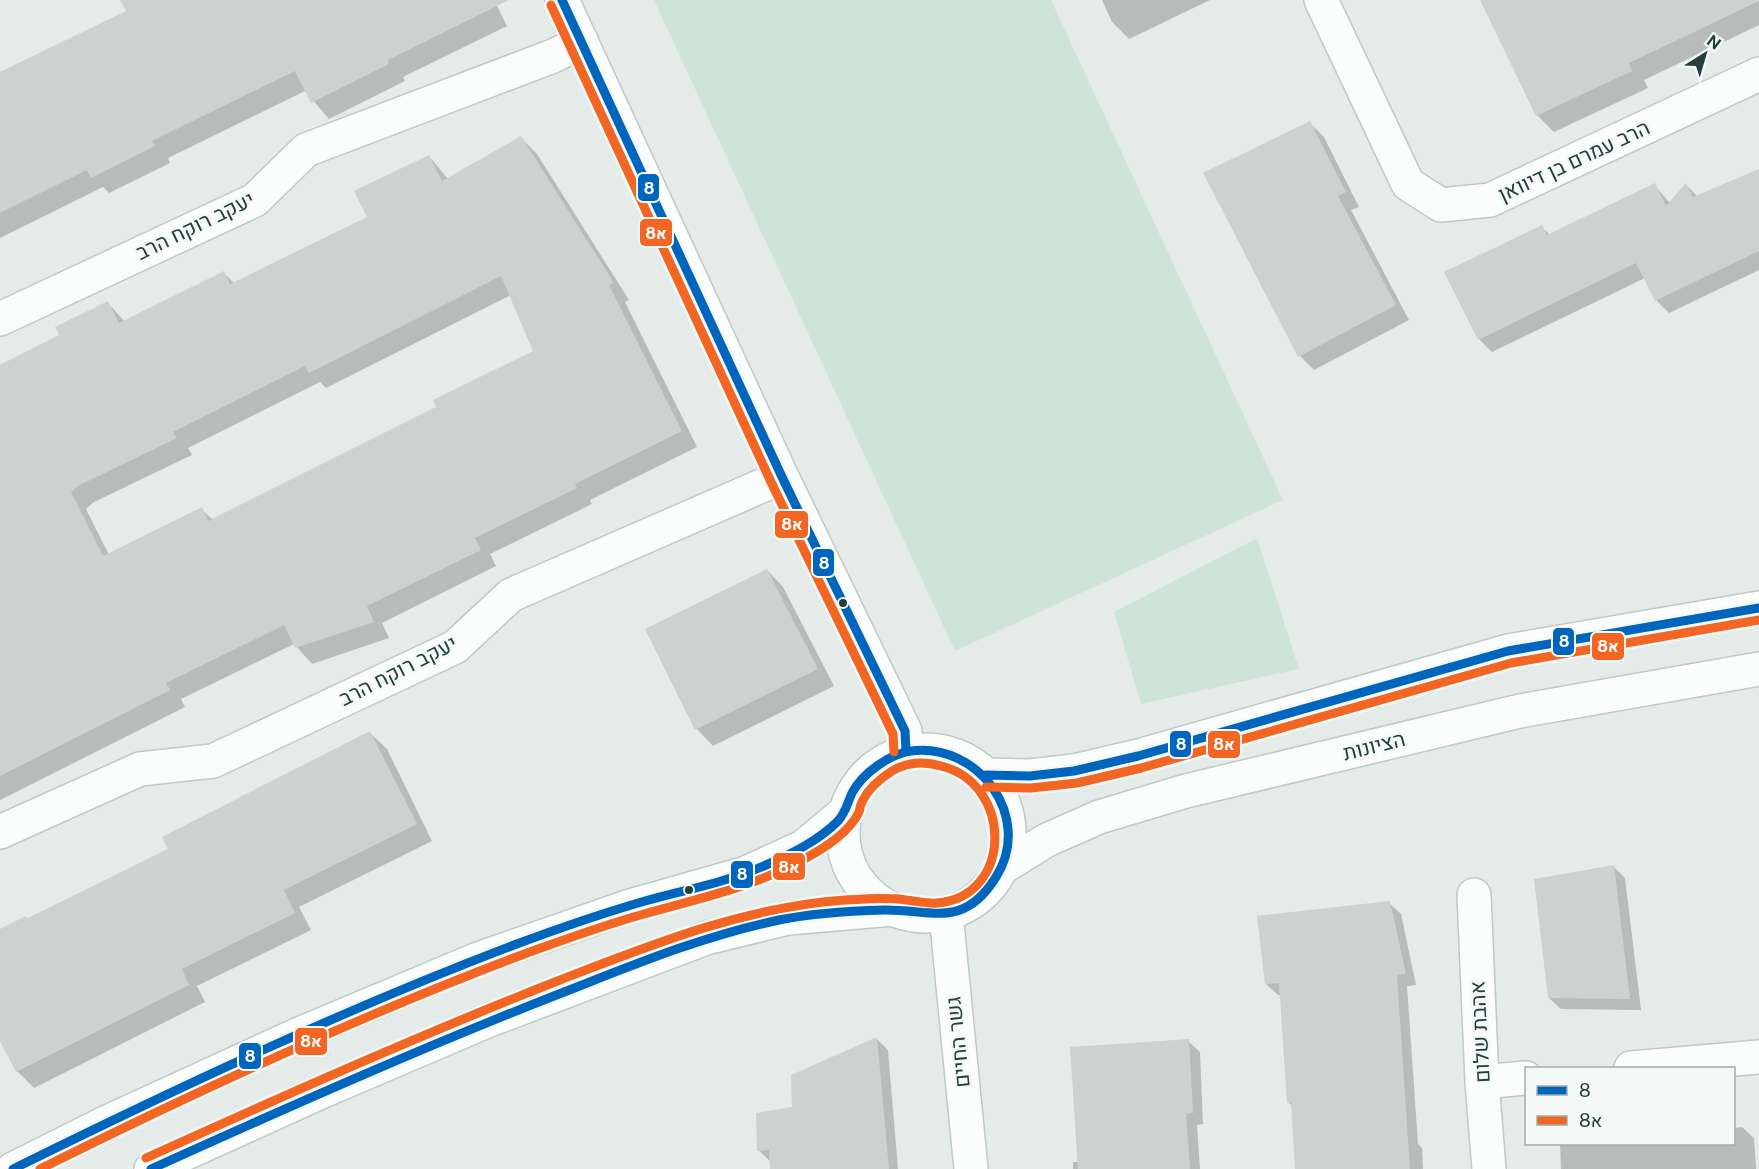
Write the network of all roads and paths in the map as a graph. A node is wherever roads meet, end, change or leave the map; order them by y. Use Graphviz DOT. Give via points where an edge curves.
graph roads {
  1 [pos="561,0"];
  2 [pos="1321,0"];
  3 [pos="582,42"];
  4 [pos="1759,74"];
  5 [pos="0,319"];
  6 [pos="782,477"];
  7 [pos="1759,608"];
  8 [pos="1759,669"];
  9 [pos="906,751"];
  10 [pos="986,775"];
  11 [pos="844,813"];
  12 [pos="0,832"];
  13 [pos="1003,867"];
  14 [pos="1474,895"];
  15 [pos="893,909"];
  16 [pos="946,914"];
  17 [pos="1759,1057"];
  18 [pos="1643,1067"];
  19 [pos="1525,1078"];
  20 [pos="1482,1082"];
  21 [pos="13,1169"];
  22 [pos="151,1169"];
  23 [pos="971,1169"];
  24 [pos="1489,1169"];
  1 -- 3 [label="street"];
  2 -- 4 [label="street, הרב עמרם בן דיוואן" via="1408,184 1441,205 1490,200"];
  3 -- 5 [label="street, יעקב רוקח הרב" via="306,150 255,200"];
  3 -- 6 [label="street"];
  6 -- 9 [label="street" via="905,731"];
  6 -- 12 [label="street, יעקב רוקח הרב" via="511,595 455,647 213,761 140,769"];
  7 -- 10 [label="street" via="1508,651 1074,771"];
  8 -- 13 [label="street, הציונות" via="1520,711 1186,791 1099,817 1047,840"];
  9 -- 10 [label="street" via="942,752 965,760"];
  9 -- 11 [label="street" via="879,765 854,789"];
  10 -- 13 [label="street" via="1000,795 1008,818 1009,843"];
  11 -- 15 [label="street" via="843,839 854,875 871,895"];
  11 -- 21 [label="street" via="803,847 746,873 630,906 478,960 287,1040"];
  13 -- 16 [label="street" via="989,889"];
  14 -- 20 [label="street, אהבת שלום"];
  15 -- 16 [label="street" via="919,916"];
  15 -- 22 [label="street" via="788,918 706,938 487,1021"];
  16 -- 23 [label="street, גשר החיים"];
  17 -- 18 [label="street"];
  19 -- 20 [label="street"];
  20 -- 24 [label="street, אהבת שלום"];
}
